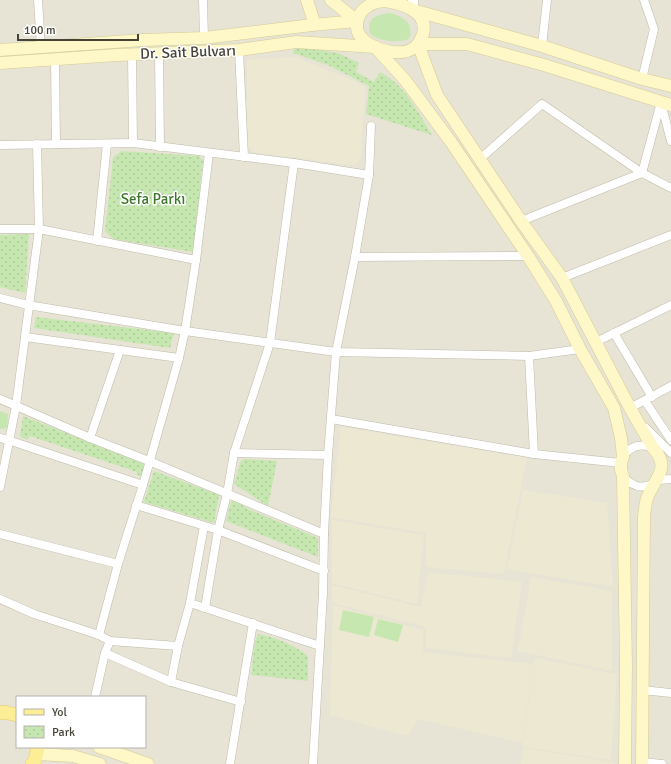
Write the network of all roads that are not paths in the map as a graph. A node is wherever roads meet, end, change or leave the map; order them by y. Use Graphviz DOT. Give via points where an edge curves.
graph roads {
  1 [pos="38,0"];
  2 [pos="203,0"];
  3 [pos="307,0"];
  4 [pos="331,0"];
  5 [pos="547,0"];
  6 [pos="644,0"];
  7 [pos="382,1"];
  8 [pos="413,5"];
  9 [pos="357,22"];
  10 [pos="312,25"];
  11 [pos="204,38"];
  12 [pos="418,44"];
  13 [pos="542,46"];
  14 [pos="41,47"];
  15 [pos="375,47"];
  16 [pos="0,50"];
  17 [pos="239,50"];
  18 [pos="159,53"];
  19 [pos="132,54"];
  20 [pos="55,59"];
  21 [pos="0,64"];
  22 [pos="642,79"];
  23 [pos="671,86"];
  24 [pos="666,103"];
  25 [pos="370,126"];
  26 [pos="671,141"];
  27 [pos="132,143"];
  28 [pos="38,144"];
  29 [pos="56,144"];
  30 [pos="107,144"];
  31 [pos="0,145"];
  32 [pos="160,147"];
  33 [pos="209,154"];
  34 [pos="244,157"];
  35 [pos="480,159"];
  36 [pos="294,164"];
  37 [pos="642,173"];
  38 [pos="369,175"];
  39 [pos="671,188"];
  40 [pos="522,221"];
  41 [pos="0,229"];
  42 [pos="39,230"];
  43 [pos="671,235"];
  44 [pos="97,241"];
  45 [pos="528,256"];
  46 [pos="355,257"];
  47 [pos="196,260"];
  48 [pos="562,278"];
  49 [pos="0,298"];
  50 [pos="28,305"];
  51 [pos="671,305"];
  52 [pos="185,331"];
  53 [pos="614,333"];
  54 [pos="25,338"];
  55 [pos="596,342"];
  56 [pos="270,343"];
  57 [pos="580,348"];
  58 [pos="120,350"];
  59 [pos="336,352"];
  60 [pos="529,356"];
  61 [pos="179,358"];
  62 [pos="671,386"];
  63 [pos="0,399"];
  64 [pos="648,399"];
  65 [pos="16,406"];
  66 [pos="632,412"];
  67 [pos="330,419"];
  68 [pos="90,438"];
  69 [pos="4,439"];
  70 [pos="671,440"];
  71 [pos="653,448"];
  72 [pos="234,453"];
  73 [pos="671,453"];
  74 [pos="534,454"];
  75 [pos="328,455"];
  76 [pos="622,460"];
  77 [pos="149,461"];
  78 [pos="624,476"];
  79 [pos="671,478"];
  80 [pos="656,482"];
  81 [pos="143,486"];
  82 [pos="0,487"];
  83 [pos="227,494"];
  84 [pos="136,505"];
  85 [pos="204,526"];
  86 [pos="218,530"];
  87 [pos="0,534"];
  88 [pos="324,534"];
  89 [pos="118,564"];
  90 [pos="324,571"];
  91 [pos="0,599"];
  92 [pos="190,602"];
  93 [pos="205,608"];
  94 [pos="252,623"];
  95 [pos="99,635"];
  96 [pos="110,640"];
  97 [pos="178,646"];
  98 [pos="320,646"];
  99 [pos="105,653"];
  100 [pos="171,682"];
  101 [pos="642,690"];
  102 [pos="671,693"];
  103 [pos="95,696"];
  104 [pos="241,702"];
  105 [pos="102,748"];
  106 [pos="36,758"];
  107 [pos="642,763"];
  108 [pos="100,764"];
  109 [pos="148,764"];
  110 [pos="230,764"];
  111 [pos="313,764"];
  112 [pos="624,764"];
  113 [pos="662,764"];
  1 -- 14 [label="street"];
  2 -- 11 [label="street"];
  3 -- 10 [label="main road" via="313,18"];
  4 -- 9 [label="main road"];
  5 -- 13 [label="street"];
  6 -- 22 [label="street" via="654,28"];
  7 -- 8 [label="main road"];
  7 -- 9 [label="main road" via="363,9"];
  8 -- 12 [label="main road" via="423,24"];
  8 -- 13 [label="main road"];
  9 -- 10 [label="main road, Dr. Sait Bulvarı"];
  9 -- 15 [label="main road" via="356,30 361,37"];
  10 -- 11 [label="main road, Dr. Sait Bulvarı"];
  11 -- 14 [label="main road, Dr. Sait Bulvarı"];
  12 -- 15 [label="main road" via="415,48 398,52"];
  12 -- 24 [label="main road" via="467,44"];
  12 -- 35 [label="main road" via="437,95"];
  13 -- 22 [label="main road"];
  14 -- 16 [label="main road, Dr. Sait Bulvarı"];
  15 -- 17 [label="main road, Dr. Sait Bulvarı" via="296,42"];
  15 -- 45 [label="main road" via="405,80 451,142"];
  17 -- 18 [label="main road, Dr. Sait Bulvarı"];
  17 -- 34 [label="street"];
  18 -- 19 [label="main road, Dr. Sait Bulvarı"];
  18 -- 32 [label="street"];
  19 -- 20 [label="main road, Dr. Sait Bulvarı"];
  19 -- 27 [label="street"];
  20 -- 21 [label="main road, Dr. Sait Bulvarı"];
  20 -- 29 [label="street"];
  22 -- 23 [label="main road"];
  24 -- 26 [label="street"];
  24 -- 37 [label="street"];
  25 -- 38 [label="street"];
  27 -- 30 [label="street"];
  27 -- 32 [label="street"];
  28 -- 29 [label="street"];
  28 -- 31 [label="street"];
  28 -- 42 [label="street"];
  29 -- 30 [label="street"];
  30 -- 44 [label="street"];
  32 -- 33 [label="street"];
  33 -- 34 [label="street"];
  33 -- 47 [label="street"];
  34 -- 36 [label="street"];
  35 -- 37 [label="street" via="542,104"];
  35 -- 40 [label="main road"];
  36 -- 38 [label="street"];
  36 -- 56 [label="street"];
  37 -- 39 [label="street"];
  37 -- 40 [label="street"];
  38 -- 46 [label="street"];
  40 -- 48 [label="main road"];
  41 -- 42 [label="street"];
  42 -- 44 [label="street"];
  42 -- 50 [label="street"];
  43 -- 48 [label="street"];
  44 -- 47 [label="street"];
  45 -- 46 [label="street"];
  45 -- 57 [label="main road" via="556,301"];
  46 -- 59 [label="street"];
  47 -- 52 [label="street"];
  48 -- 55 [label="main road"];
  49 -- 50 [label="street"];
  50 -- 52 [label="street"];
  50 -- 54 [label="street"];
  51 -- 53 [label="street"];
  52 -- 56 [label="street"];
  52 -- 61 [label="street"];
  53 -- 55 [label="street"];
  53 -- 64 [label="street"];
  54 -- 58 [label="street"];
  54 -- 65 [label="street"];
  55 -- 66 [label="main road"];
  56 -- 59 [label="street"];
  56 -- 72 [label="street"];
  57 -- 60 [label="street"];
  57 -- 76 [label="main road" via="614,408 621,438"];
  58 -- 61 [label="street"];
  58 -- 68 [label="street"];
  59 -- 60 [label="street"];
  59 -- 67 [label="street"];
  60 -- 74 [label="street"];
  61 -- 77 [label="street"];
  62 -- 64 [label="street"];
  63 -- 65 [label="street"];
  64 -- 66 [label="street"];
  64 -- 70 [label="street"];
  65 -- 68 [label="street"];
  65 -- 69 [label="street"];
  66 -- 71 [label="main road"];
  66 -- 73 [label="street"];
  67 -- 74 [label="street"];
  67 -- 75 [label="street"];
  68 -- 77 [label="street"];
  69 -- 81 [label="street"];
  69 -- 82 [label="street"];
  71 -- 76 [label="street" via="646,445 632,447"];
  71 -- 80 [label="main road" via="659,453 664,466"];
  72 -- 75 [label="street"];
  72 -- 83 [label="street"];
  74 -- 76 [label="street"];
  75 -- 88 [label="street"];
  76 -- 78 [label="main road" via="621,470"];
  77 -- 81 [label="street"];
  77 -- 83 [label="street"];
  78 -- 80 [label="street" via="634,486 647,487"];
  78 -- 112 [label="main road"];
  79 -- 80 [label="street"];
  80 -- 101 [label="main road" via="647,498 644,517"];
  81 -- 84 [label="street"];
  83 -- 86 [label="street"];
  83 -- 88 [label="street"];
  84 -- 85 [label="street"];
  84 -- 89 [label="street"];
  85 -- 86 [label="street"];
  85 -- 92 [label="street"];
  86 -- 90 [label="street"];
  86 -- 93 [label="street"];
  87 -- 89 [label="street"];
  88 -- 90 [label="street"];
  89 -- 95 [label="street"];
  90 -- 98 [label="street"];
  91 -- 95 [label="street" via="34,614"];
  92 -- 93 [label="street"];
  92 -- 97 [label="street"];
  93 -- 94 [label="street"];
  94 -- 98 [label="street"];
  94 -- 104 [label="street"];
  95 -- 96 [label="street"];
  96 -- 97 [label="street"];
  96 -- 99 [label="street"];
  97 -- 100 [label="street"];
  98 -- 111 [label="street"];
  99 -- 100 [label="street"];
  99 -- 103 [label="street"];
  100 -- 104 [label="street"];
  101 -- 102 [label="street"];
  101 -- 107 [label="main road"];
  104 -- 110 [label="street"];
  105 -- 109 [label="main road"];
  106 -- 108 [label="main road" via="73,756"];
  107 -- 113 [label="street"];
}
